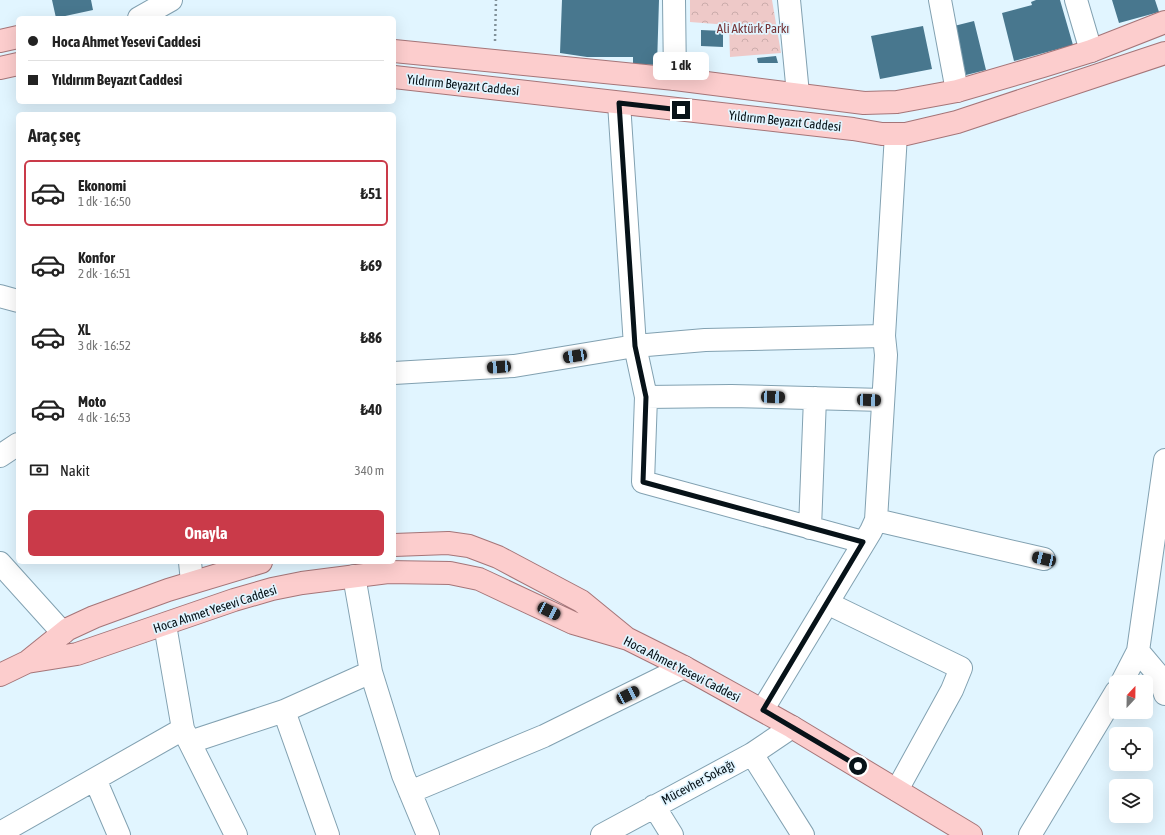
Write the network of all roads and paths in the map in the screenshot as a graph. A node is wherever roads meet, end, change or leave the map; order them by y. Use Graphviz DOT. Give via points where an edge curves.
graph roads {
  1 [pos="171,0"];
  2 [pos="496,0"];
  3 [pos="674,0"];
  4 [pos="789,0"];
  5 [pos="940,0"];
  6 [pos="1076,0"];
  7 [pos="143,16"];
  8 [pos="1165,22"];
  9 [pos="16,37"];
  10 [pos="0,41"];
  11 [pos="396,51"];
  12 [pos="1091,51"];
  13 [pos="1165,53"];
  14 [pos="494,61"];
  15 [pos="16,64"];
  16 [pos="0,68"];
  17 [pos="396,78"];
  18 [pos="674,80"];
  19 [pos="957,91"];
  20 [pos="798,94"];
  21 [pos="619,103"];
  22 [pos="896,134"];
  23 [pos="0,296"];
  24 [pos="16,300"];
  25 [pos="884,336"];
  26 [pos="635,346"];
  27 [pos="396,373"];
  28 [pos="646,397"];
  29 [pos="815,398"];
  30 [pos="883,400"];
  31 [pos="16,445"];
  32 [pos="0,456"];
  33 [pos="1165,460"];
  34 [pos="876,520"];
  35 [pos="810,528"];
  36 [pos="863,542"];
  37 [pos="396,545"];
  38 [pos="1044,559"];
  39 [pos="1158,559"];
  40 [pos="0,563"];
  41 [pos="247,564"];
  42 [pos="191,572"];
  43 [pos="354,576"];
  44 [pos="827,603"];
  45 [pos="165,624"];
  46 [pos="63,633"];
  47 [pos="628,639"];
  48 [pos="1138,651"];
  49 [pos="27,662"];
  50 [pos="684,667"];
  51 [pos="371,672"];
  52 [pos="0,674"];
  53 [pos="1126,675"];
  54 [pos="1163,681"];
  55 [pos="1109,704"];
  56 [pos="284,710"];
  57 [pos="763,710"];
  58 [pos="792,727"];
  59 [pos="186,736"];
  60 [pos="752,754"];
  61 [pos="95,779"];
  62 [pos="897,790"];
  63 [pos="410,792"];
  64 [pos="654,806"];
  65 [pos="0,833"];
  66 [pos="119,835"];
  67 [pos="236,835"];
  68 [pos="328,835"];
  69 [pos="428,835"];
  70 [pos="602,835"];
  71 [pos="672,835"];
  72 [pos="803,835"];
  73 [pos="971,835"];
  74 [pos="1030,835"];
  1 -- 7 [label="street"];
  2 -- 14 [label="path"];
  3 -- 18 [label="street"];
  4 -- 20 [label="street"];
  5 -- 19 [label="street"];
  6 -- 12 [label="street"];
  8 -- 12 [label="main road"];
  9 -- 10 [label="main road"];
  11 -- 14 [label="main road"];
  12 -- 19 [label="main road"];
  13 -- 22 [label="main road, Yıldırım Beyazıt Caddesi" via="957,122"];
  14 -- 18 [label="main road"];
  15 -- 16 [label="main road"];
  17 -- 21 [label="main road, Yıldırım Beyazıt Caddesi"];
  18 -- 20 [label="main road"];
  19 -- 20 [label="main road" via="917,100 871,103"];
  21 -- 22 [label="main road, Yıldırım Beyazıt Caddesi"];
  21 -- 26 [label="street"];
  22 -- 25 [label="street"];
  23 -- 24 [label="street"];
  25 -- 26 [label="street" via="705,340"];
  25 -- 30 [label="street" via="886,355"];
  26 -- 27 [label="street" via="514,366"];
  26 -- 28 [label="street"];
  28 -- 29 [label="street"];
  28 -- 35 [label="street" via="643,482"];
  29 -- 30 [label="street"];
  29 -- 35 [label="street"];
  30 -- 34 [label="street"];
  31 -- 32 [label="street"];
  33 -- 39 [label="street"];
  34 -- 36 [label="street"];
  34 -- 38 [label="street"];
  35 -- 36 [label="street"];
  36 -- 44 [label="street"];
  37 -- 47 [label="main road" via="448,543 469,546 498,557 581,601"];
  39 -- 48 [label="street"];
  40 -- 46 [label="street"];
  41 -- 42 [label="main road"];
  42 -- 46 [label="main road"];
  43 -- 45 [label="main road, Hoca Ahmet Yesevi Caddesi" via="272,589"];
  43 -- 47 [label="main road, Hoca Ahmet Yesevi Caddesi" via="417,572 450,573 479,579 573,624"];
  43 -- 51 [label="street"];
  44 -- 57 [label="street"];
  44 -- 62 [label="street" via="961,668 952,690"];
  45 -- 49 [label="main road, Hoca Ahmet Yesevi Caddesi" via="77,654"];
  45 -- 59 [label="street"];
  46 -- 49 [label="main road"];
  47 -- 50 [label="main road, Hoca Ahmet Yesevi Caddesi"];
  48 -- 53 [label="street"];
  48 -- 54 [label="street"];
  49 -- 52 [label="main road, Hoca Ahmet Yesevi Caddesi"];
  50 -- 57 [label="main road, Hoca Ahmet Yesevi Caddesi"];
  50 -- 63 [label="street" via="544,736"];
  51 -- 56 [label="street"];
  51 -- 63 [label="street"];
  55 -- 74 [label="street"];
  56 -- 59 [label="street"];
  56 -- 68 [label="street"];
  57 -- 58 [label="main road, Hoca Ahmet Yesevi Caddesi"];
  58 -- 60 [label="street, Mücevher Sokağı"];
  58 -- 62 [label="main road, Hoca Ahmet Yesevi Caddesi"];
  59 -- 61 [label="street"];
  59 -- 67 [label="street"];
  60 -- 64 [label="street, Mücevher Sokağı"];
  60 -- 72 [label="street"];
  61 -- 65 [label="street"];
  61 -- 66 [label="street"];
  62 -- 73 [label="main road, Hoca Ahmet Yesevi Caddesi"];
  63 -- 69 [label="street"];
  64 -- 70 [label="street, Mücevher Sokağı"];
  64 -- 71 [label="street"];
}
